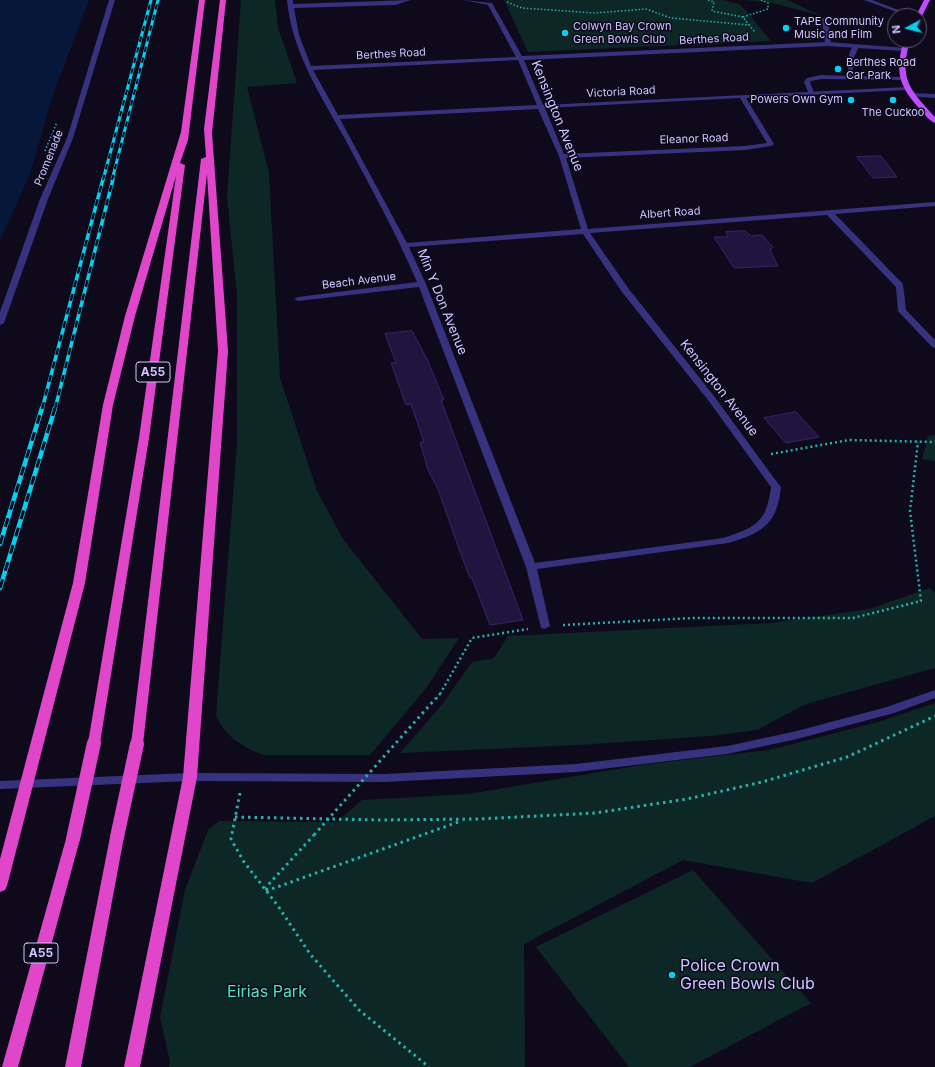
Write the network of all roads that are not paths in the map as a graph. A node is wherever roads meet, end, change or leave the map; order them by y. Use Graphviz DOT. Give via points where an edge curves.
graph roads {
  1 [pos="112,0"];
  2 [pos="202,0"];
  3 [pos="223,0"];
  4 [pos="408,0"];
  5 [pos="466,0"];
  6 [pos="868,0"];
  7 [pos="290,3"];
  8 [pos="311,3"];
  9 [pos="890,8"];
  10 [pos="825,19"];
  11 [pos="828,44"];
  12 [pos="856,46"];
  13 [pos="904,49"];
  14 [pos="520,58"];
  15 [pos="310,68"];
  16 [pos="849,76"];
  17 [pos="902,79"];
  18 [pos="906,88"];
  19 [pos="811,93"];
  20 [pos="911,95"];
  21 [pos="935,96"];
  22 [pos="742,97"];
  23 [pos="539,106"];
  24 [pos="336,117"];
  25 [pos="935,121"];
  26 [pos="208,129"];
  27 [pos="185,132"];
  28 [pos="562,156"];
  29 [pos="935,204"];
  30 [pos="830,212"];
  31 [pos="585,231"];
  32 [pos="406,245"];
  33 [pos="422,284"];
  34 [pos="298,299"];
  35 [pos="0,323"];
  36 [pos="935,345"];
  37 [pos="531,567"];
  38 [pos="545,626"];
  39 [pos="935,694"];
  40 [pos="190,777"];
  41 [pos="27,784"];
  42 [pos="0,785"];
  43 [pos="0,886"];
  44 [pos="10,1067"];
  45 [pos="73,1067"];
  46 [pos="132,1067"];
  1 -- 35 [label="street, Promenade" via="70,138 44,199"];
  2 -- 27 [label="highway, A55"];
  3 -- 26 [label="highway, A55"];
  4 -- 8 [label="street" via="395,3"];
  5 -- 14 [label="street, Kensington Avenue" via="490,4"];
  6 -- 9 [label="street"];
  7 -- 8 [label="street"];
  7 -- 15 [label="street, Min Y Don Avenue" via="295,36"];
  10 -- 11 [label="street"];
  11 -- 12 [label="street, Berthes Road"];
  11 -- 14 [label="street, Berthes Road"];
  12 -- 13 [label="street, Berthes Road"];
  12 -- 16 [label="street" via="850,60"];
  13 -- 17 [label="main road" via="900,67"];
  14 -- 15 [label="street, Berthes Road"];
  14 -- 23 [label="street, Kensington Avenue"];
  15 -- 24 [label="street, Min Y Don Avenue"];
  16 -- 17 [label="street"];
  16 -- 19 [label="street" via="809,79 807,82"];
  17 -- 18 [label="main road"];
  18 -- 19 [label="street, Victoria Road"];
  18 -- 20 [label="main road"];
  19 -- 22 [label="street, Victoria Road"];
  20 -- 21 [label="street"];
  20 -- 25 [label="main road"];
  22 -- 23 [label="street, Victoria Road"];
  22 -- 28 [label="street, Eleanor Road" via="771,144 745,148"];
  23 -- 24 [label="street, Victoria Road"];
  23 -- 28 [label="street, Kensington Avenue"];
  24 -- 32 [label="street, Min Y Don Avenue"];
  26 -- 40 [label="highway" via="223,351"];
  26 -- 45 [label="highway, A55, bridge" via="137,744"];
  27 -- 41 [label="highway" via="130,316 108,405 79,583"];
  27 -- 44 [label="highway, A55, bridge" via="144,438 94,744 73,839"];
  28 -- 31 [label="street, Kensington Avenue"];
  29 -- 30 [label="street, Albert Road"];
  30 -- 31 [label="street, Albert Road"];
  30 -- 36 [label="street" via="900,286 902,311"];
  31 -- 32 [label="street, Albert Road"];
  31 -- 37 [label="street, Kensington Avenue" via="625,290 776,486 775,503 766,521 749,534 724,541"];
  32 -- 33 [label="street, Min Y Don Avenue"];
  33 -- 34 [label="street, Beach Avenue"];
  33 -- 37 [label="street, Min Y Don Avenue"];
  37 -- 38 [label="street, Min Y Don Avenue"];
  39 -- 40 [label="street" via="890,710 797,735 727,750 661,760 576,768 385,778"];
  40 -- 41 [label="street"];
  40 -- 46 [label="highway"];
  41 -- 42 [label="street"];
  41 -- 43 [label="highway"];
}
